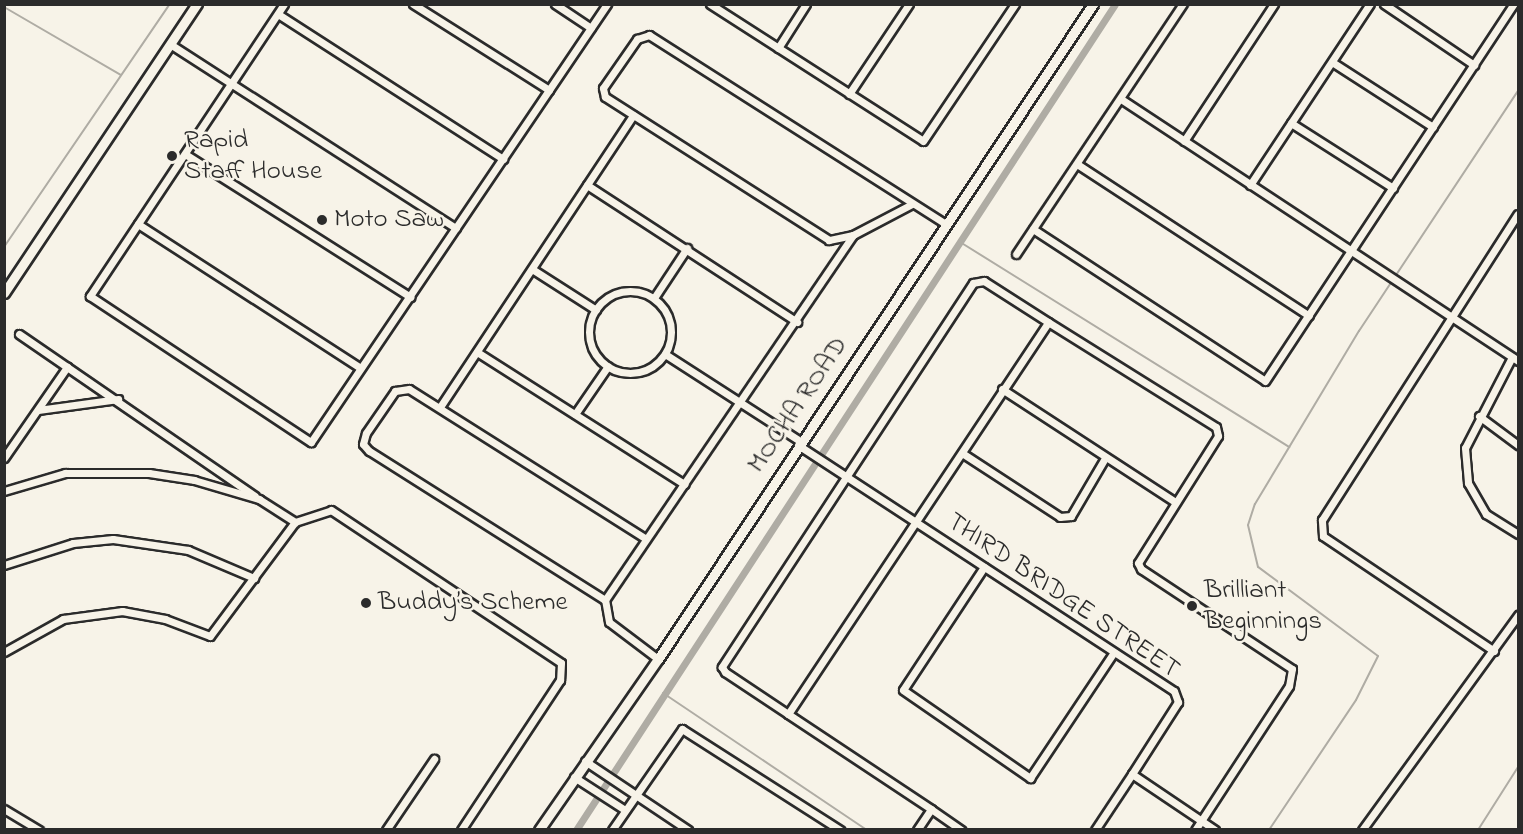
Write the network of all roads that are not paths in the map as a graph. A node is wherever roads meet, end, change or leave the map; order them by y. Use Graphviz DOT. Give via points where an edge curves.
graph roads {
  1 [pos="190,4"];
  2 [pos="197,4"];
  3 [pos="284,4"];
  4 [pos="413,4"];
  5 [pos="555,4"];
  6 [pos="607,4"];
  7 [pos="710,4"];
  8 [pos="806,4"];
  9 [pos="909,4"];
  10 [pos="1015,4"];
  11 [pos="1094,4"];
  12 [pos="1182,4"];
  13 [pos="1274,4"];
  14 [pos="1370,4"];
  15 [pos="1384,4"];
  16 [pos="1514,4"];
  17 [pos="278,14"];
  18 [pos="591,28"];
  19 [pos="170,44"];
  20 [pos="778,48"];
  21 [pos="1332,62"];
  22 [pos="1474,65"];
  23 [pos="232,84"];
  24 [pos="549,90"];
  25 [pos="849,94"];
  26 [pos="1121,99"];
  27 [pos="633,116"];
  28 [pos="1292,123"];
  29 [pos="1433,127"];
  30 [pos="1184,141"];
  31 [pos="185,154"];
  32 [pos="502,159"];
  33 [pos="1077,164"];
  34 [pos="587,185"];
  35 [pos="1250,185"];
  36 [pos="1393,188"];
  37 [pos="912,204"];
  38 [pos="1518,214"];
  39 [pos="138,224"];
  40 [pos="947,225"];
  41 [pos="456,228"];
  42 [pos="1033,230"];
  43 [pos="853,236"];
  44 [pos="687,248"];
  45 [pos="1351,252"];
  46 [pos="1016,254"];
  47 [pos="532,269"];
  48 [pos="4,284"];
  49 [pos="4,293"];
  50 [pos="410,297"];
  51 [pos="654,298"];
  52 [pos="596,310"];
  53 [pos="1309,316"];
  54 [pos="1450,316"];
  55 [pos="797,322"];
  56 [pos="1048,322"];
  57 [pos="19,334"];
  58 [pos="477,352"];
  59 [pos="665,354"];
  60 [pos="1515,359"];
  61 [pos="608,366"];
  62 [pos="67,367"];
  63 [pos="361,368"];
  64 [pos="1002,390"];
  65 [pos="118,399"];
  66 [pos="739,402"];
  67 [pos="440,407"];
  68 [pos="38,410"];
  69 [pos="575,414"];
  70 [pos="1479,416"];
  71 [pos="799,443"];
  72 [pos="1518,446"];
  73 [pos="962,453"];
  74 [pos="4,458"];
  75 [pos="1105,458"];
  76 [pos="845,475"];
  77 [pos="684,483"];
  78 [pos="4,491"];
  79 [pos="259,499"];
  80 [pos="1174,501"];
  81 [pos="915,521"];
  82 [pos="295,522"];
  83 [pos="1518,534"];
  84 [pos="646,538"];
  85 [pos="4,566"];
  86 [pos="984,567"];
  87 [pos="254,578"];
  88 [pos="605,600"];
  89 [pos="1518,615"];
  90 [pos="1494,651"];
  91 [pos="4,652"];
  92 [pos="1114,652"];
  93 [pos="658,659"];
  94 [pos="788,714"];
  95 [pos="434,759"];
  96 [pos="585,761"];
  97 [pos="1136,768"];
  98 [pos="574,777"];
  99 [pos="635,794"];
  100 [pos="5,809"];
  101 [pos="931,809"];
  102 [pos="625,810"];
  103 [pos="1202,820"];
  104 [pos="39,830"];
  105 [pos="386,830"];
  106 [pos="460,830"];
  107 [pos="539,830"];
  108 [pos="612,830"];
  109 [pos="688,830"];
  110 [pos="840,830"];
  111 [pos="917,830"];
  112 [pos="962,830"];
  113 [pos="1095,830"];
  114 [pos="1196,830"];
  115 [pos="1215,830"];
  116 [pos="1362,830"];
  1 -- 48 [label="street"];
  2 -- 19 [label="street"];
  3 -- 17 [label="street"];
  4 -- 24 [label="street"];
  5 -- 18 [label="street"];
  6 -- 18 [label="street"];
  7 -- 20 [label="street"];
  8 -- 20 [label="street"];
  9 -- 25 [label="street"];
  10 -- 25 [label="street" via="923,141"];
  11 -- 40 [label="street, MOCHA ROAD"];
  12 -- 26 [label="street"];
  13 -- 30 [label="street"];
  14 -- 21 [label="street"];
  15 -- 22 [label="street"];
  16 -- 22 [label="street"];
  17 -- 23 [label="street"];
  17 -- 32 [label="street"];
  18 -- 24 [label="street"];
  19 -- 23 [label="street"];
  19 -- 49 [label="street"];
  20 -- 25 [label="street"];
  21 -- 28 [label="street"];
  21 -- 29 [label="street"];
  22 -- 29 [label="street"];
  23 -- 31 [label="street"];
  23 -- 41 [label="street"];
  24 -- 32 [label="street"];
  26 -- 30 [label="street"];
  26 -- 33 [label="street"];
  27 -- 34 [label="street"];
  27 -- 37 [label="street" via="605,97 603,88 637,39 646,35"];
  27 -- 43 [label="street" via="823,236 839,240"];
  28 -- 35 [label="street"];
  28 -- 36 [label="street"];
  29 -- 36 [label="street"];
  30 -- 35 [label="street"];
  31 -- 39 [label="street"];
  31 -- 50 [label="street"];
  32 -- 41 [label="street"];
  33 -- 42 [label="street"];
  33 -- 53 [label="street"];
  34 -- 44 [label="street"];
  34 -- 47 [label="street"];
  35 -- 45 [label="street"];
  36 -- 45 [label="street"];
  37 -- 40 [label="street"];
  37 -- 43 [label="street"];
  38 -- 54 [label="street"];
  39 -- 63 [label="street"];
  39 -- 63 [label="street" via="90,296 311,442"];
  40 -- 71 [label="street, MOCHA ROAD"];
  41 -- 50 [label="street"];
  42 -- 46 [label="street"];
  42 -- 53 [label="street" via="1265,381"];
  43 -- 55 [label="street"];
  44 -- 51 [label="street"];
  44 -- 55 [label="street"];
  45 -- 53 [label="street"];
  45 -- 54 [label="street"];
  47 -- 52 [label="street"];
  47 -- 58 [label="street"];
  50 -- 63 [label="street"];
  51 -- 52 [label="street" via="622,292"];
  51 -- 59 [label="street" via="670,324"];
  52 -- 61 [label="street" via="590,340"];
  54 -- 60 [label="street"];
  54 -- 90 [label="street" via="1322,519 1323,536"];
  55 -- 66 [label="street"];
  56 -- 64 [label="street"];
  56 -- 76 [label="street" via="984,281 973,283"];
  56 -- 80 [label="street" via="1216,427 1218,436"];
  57 -- 62 [label="street"];
  58 -- 67 [label="street"];
  58 -- 69 [label="street"];
  59 -- 61 [label="street" via="639,372"];
  59 -- 66 [label="street, THIRD BRIDGE STREET"];
  60 -- 70 [label="street"];
  61 -- 69 [label="street"];
  62 -- 65 [label="street"];
  62 -- 68 [label="street"];
  64 -- 73 [label="street"];
  64 -- 75 [label="street"];
  65 -- 68 [label="street"];
  65 -- 79 [label="street"];
  66 -- 71 [label="street, THIRD BRIDGE STREET"];
  66 -- 77 [label="street"];
  67 -- 84 [label="street"];
  67 -- 88 [label="street" via="409,388 399,389 363,439 365,448"];
  68 -- 74 [label="street"];
  69 -- 77 [label="street"];
  70 -- 72 [label="street"];
  70 -- 83 [label="street" via="1465,448 1468,483 1486,514"];
  71 -- 76 [label="street, THIRD BRIDGE STREET"];
  71 -- 93 [label="street, MOCHA ROAD"];
  73 -- 75 [label="street" via="1060,517 1071,516"];
  73 -- 81 [label="street"];
  75 -- 80 [label="street"];
  76 -- 81 [label="street, THIRD BRIDGE STREET"];
  76 -- 94 [label="street" via="722,666"];
  77 -- 84 [label="street"];
  78 -- 79 [label="street" via="65,472 108,471 195,480"];
  79 -- 82 [label="street"];
  80 -- 103 [label="street" via="1138,563 1141,569 1292,669 1294,676"];
  81 -- 86 [label="street, THIRD BRIDGE STREET"];
  81 -- 94 [label="street"];
  82 -- 87 [label="street"];
  82 -- 106 [label="street" via="331,510 561,663 560,680"];
  84 -- 88 [label="street"];
  85 -- 87 [label="street" via="73,543 113,539 188,550"];
  86 -- 92 [label="street, THIRD BRIDGE STREET"];
  86 -- 92 [label="street" via="903,690 1030,778"];
  87 -- 91 [label="street" via="210,636 165,619 122,611 63,619"];
  88 -- 93 [label="street" via="609,622"];
  89 -- 90 [label="street"];
  90 -- 116 [label="street"];
  92 -- 97 [label="street, THIRD BRIDGE STREET" via="1174,691 1178,702"];
  93 -- 96 [label="street, MOCHA ROAD"];
  94 -- 101 [label="street"];
  95 -- 105 [label="street"];
  96 -- 98 [label="street, MOCHA ROAD"];
  96 -- 99 [label="street"];
  97 -- 103 [label="street"];
  97 -- 113 [label="street"];
  98 -- 102 [label="street"];
  98 -- 107 [label="street, MOCHA ROAD"];
  99 -- 102 [label="street"];
  99 -- 109 [label="street"];
  99 -- 110 [label="street" via="682,729"];
  100 -- 104 [label="street"];
  101 -- 111 [label="street"];
  101 -- 112 [label="street"];
  102 -- 108 [label="street"];
  103 -- 114 [label="street"];
  103 -- 115 [label="street"];
}
